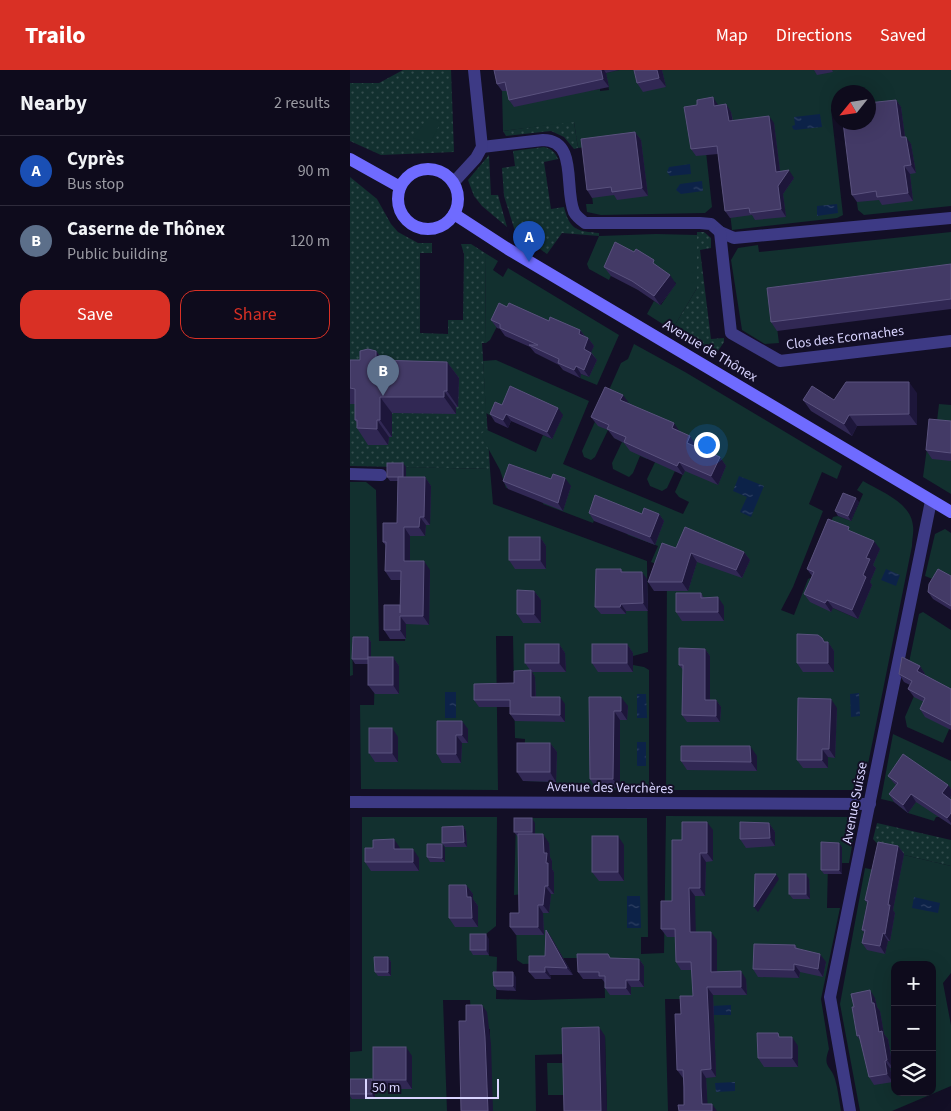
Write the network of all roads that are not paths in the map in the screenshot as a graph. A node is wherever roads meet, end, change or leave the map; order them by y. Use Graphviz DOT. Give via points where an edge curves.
graph roads {
  1 [pos="474,70"];
  2 [pos="482,147"];
  3 [pos="350,159"];
  4 [pos="453,183"];
  5 [pos="400,187"];
  6 [pos="454,214"];
  7 [pos="951,218"];
  8 [pos="720,232"];
  9 [pos="951,341"];
  10 [pos="350,474"];
  11 [pos="381,474"];
  12 [pos="931,501"];
  13 [pos="951,512"];
  14 [pos="350,802"];
  15 [pos="870,804"];
  16 [pos="850,1111"];
  1 -- 2 [label="street"];
  2 -- 4 [label="street"];
  2 -- 8 [label="street" via="543,140 560,145 566,156 575,212 585,223 700,223 711,224"];
  3 -- 5 [label="main road"];
  4 -- 5 [label="main road" via="440,171 423,169 408,176"];
  4 -- 6 [label="main road" via="458,199"];
  5 -- 6 [label="main road" via="399,210 412,225 437,228"];
  6 -- 12 [label="main road, Avenue de Thônex"];
  7 -- 8 [label="street" via="734,238"];
  8 -- 9 [label="street, Clos des Ecornaches" via="731,333 780,360"];
  10 -- 11 [label="street"];
  12 -- 13 [label="main road, Avenue de Thônex"];
  12 -- 15 [label="street, Avenue Suisse"];
  14 -- 15 [label="street, Avenue des Verchères"];
  15 -- 16 [label="street, Avenue Suisse" via="830,997"];
}
